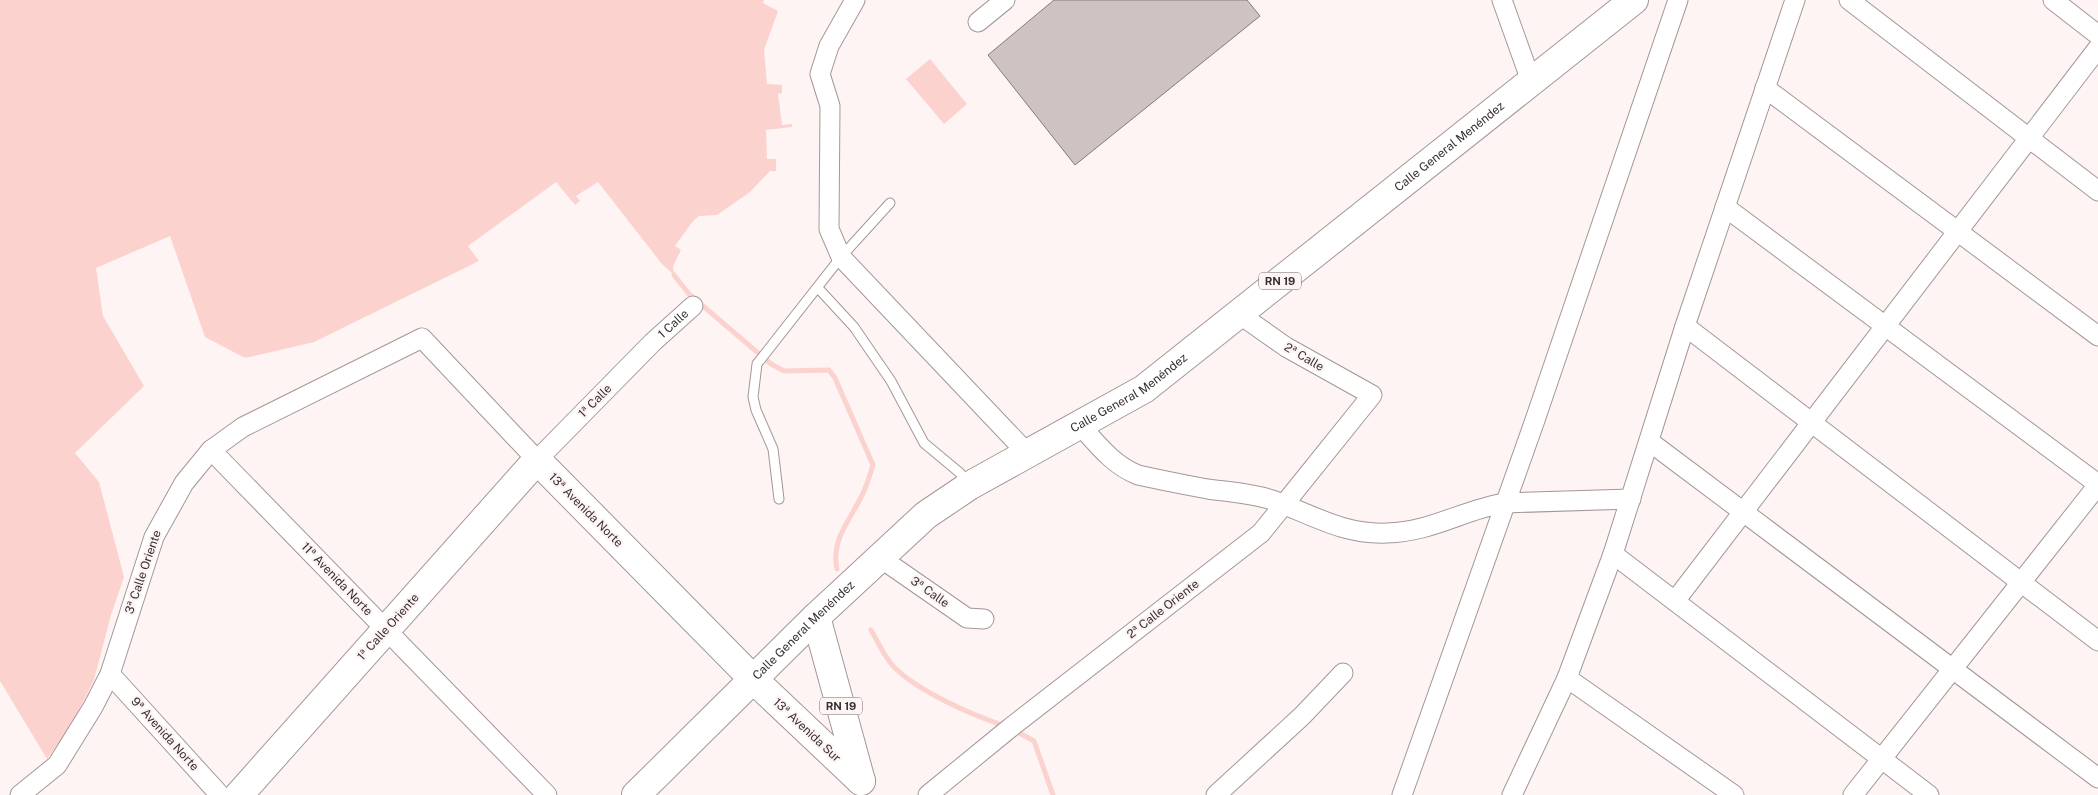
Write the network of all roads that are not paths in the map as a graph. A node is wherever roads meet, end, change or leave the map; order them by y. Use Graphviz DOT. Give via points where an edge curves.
graph roads {
  1 [pos="855,0"];
  2 [pos="1005,0"];
  3 [pos="1502,0"];
  4 [pos="1634,0"];
  5 [pos="1678,0"];
  6 [pos="1795,0"];
  7 [pos="1849,0"];
  8 [pos="2053,0"];
  9 [pos="978,22"];
  10 [pos="2098,35"];
  11 [pos="2098,48"];
  12 [pos="1531,81"];
  13 [pos="1765,88"];
  14 [pos="2029,138"];
  15 [pos="2098,192"];
  16 [pos="890,203"];
  17 [pos="1725,207"];
  18 [pos="1958,232"];
  19 [pos="841,257"];
  20 [pos="818,288"];
  21 [pos="693,306"];
  22 [pos="1239,314"];
  23 [pos="1685,326"];
  24 [pos="1886,326"];
  25 [pos="2098,336"];
  26 [pos="422,338"];
  27 [pos="653,342"];
  28 [pos="1372,395"];
  29 [pos="1812,422"];
  30 [pos="1080,425"];
  31 [pos="1650,442"];
  32 [pos="211,450"];
  33 [pos="1028,453"];
  34 [pos="536,460"];
  35 [pos="2098,485"];
  36 [pos="969,486"];
  37 [pos="779,499"];
  38 [pos="1631,499"];
  39 [pos="1504,503"];
  40 [pos="1283,506"];
  41 [pos="1743,512"];
  42 [pos="1613,554"];
  43 [pos="879,557"];
  44 [pos="2021,582"];
  45 [pos="1675,601"];
  46 [pos="816,617"];
  47 [pos="984,619"];
  48 [pos="386,630"];
  49 [pos="2098,641"];
  50 [pos="1953,669"];
  51 [pos="110,674"];
  52 [pos="1343,674"];
  53 [pos="1567,678"];
  54 [pos="752,679"];
  55 [pos="1882,759"];
  56 [pos="2098,778"];
  57 [pos="863,788"];
  58 [pos="20,795"];
  59 [pos="220,795"];
  60 [pos="239,795"];
  61 [pos="546,795"];
  62 [pos="636,795"];
  63 [pos="928,795"];
  64 [pos="1216,795"];
  65 [pos="1402,795"];
  66 [pos="1512,795"];
  67 [pos="1734,795"];
  68 [pos="1853,795"];
  69 [pos="1929,795"];
  1 -- 19 [label="street" via="830,46 820,74 830,106 829,229"];
  2 -- 9 [label="street"];
  3 -- 12 [label="street"];
  4 -- 12 [label="main road, Calle General Menéndez / RN 19"];
  5 -- 39 [label="street"];
  6 -- 13 [label="street"];
  7 -- 14 [label="street"];
  8 -- 10 [label="street"];
  11 -- 14 [label="street"];
  12 -- 22 [label="main road, Calle General Menéndez / RN 19"];
  13 -- 17 [label="street"];
  13 -- 18 [label="street"];
  14 -- 15 [label="street"];
  14 -- 18 [label="street"];
  16 -- 19 [label="lane"];
  17 -- 23 [label="street"];
  17 -- 24 [label="street"];
  18 -- 24 [label="street"];
  18 -- 25 [label="street"];
  19 -- 20 [label="lane"];
  19 -- 33 [label="street"];
  20 -- 36 [label="lane" via="854,327 891,381 924,443 960,473"];
  20 -- 37 [label="lane" via="758,364 753,397 773,449"];
  21 -- 27 [label="street, 1 Calle"];
  22 -- 28 [label="street, 2ª Calle" via="1286,347"];
  22 -- 30 [label="main road, Calle General Menéndez / RN 19" via="1144,389"];
  23 -- 29 [label="street"];
  23 -- 31 [label="street"];
  24 -- 29 [label="street"];
  24 -- 35 [label="street"];
  26 -- 32 [label="street, 3ª Calle Oriente" via="242,427"];
  26 -- 34 [label="street, 13ª Avenida Norte"];
  27 -- 34 [label="street, 1ª Calle"];
  28 -- 40 [label="street, 2ª Calle Oriente"];
  29 -- 41 [label="street"];
  29 -- 44 [label="street"];
  30 -- 33 [label="main road, Calle General Menéndez / RN 19"];
  30 -- 40 [label="street" via="1110,459 1138,475 1251,495"];
  31 -- 38 [label="street"];
  31 -- 41 [label="street"];
  32 -- 48 [label="street, 11ª Avenida Norte"];
  32 -- 51 [label="street, 3ª Calle Oriente" via="184,483 154,537"];
  33 -- 36 [label="main road, Calle General Menéndez / RN 19"];
  34 -- 48 [label="main road, 1ª Calle Oriente"];
  34 -- 54 [label="main road, 13ª Avenida Norte"];
  35 -- 44 [label="street"];
  36 -- 43 [label="main road, Calle General Menéndez / RN 19" via="926,515"];
  38 -- 39 [label="street"];
  38 -- 42 [label="street"];
  39 -- 40 [label="street" via="1437,525 1409,532 1385,533 1354,531"];
  39 -- 65 [label="street"];
  40 -- 63 [label="street, 2ª Calle Oriente" via="1261,533"];
  41 -- 45 [label="street"];
  41 -- 50 [label="street"];
  42 -- 45 [label="street"];
  42 -- 53 [label="street"];
  43 -- 46 [label="main road, Calle General Menéndez / RN 19"];
  43 -- 47 [label="street, 3ª Calle" via="967,618"];
  44 -- 49 [label="street"];
  44 -- 50 [label="street"];
  45 -- 55 [label="street"];
  46 -- 54 [label="main road, Calle General Menéndez"];
  46 -- 57 [label="main road, RN 19"];
  48 -- 60 [label="main road, 1ª Calle Oriente"];
  48 -- 61 [label="street, 11ª Avenida Norte"];
  50 -- 55 [label="street"];
  50 -- 56 [label="street"];
  51 -- 58 [label="street, 3ª Calle Oriente" via="57,764"];
  51 -- 59 [label="street, 9ª Avenida Norte"];
  52 -- 64 [label="street"];
  53 -- 66 [label="street"];
  53 -- 67 [label="street"];
  54 -- 57 [label="main road, 13ª Avenida Sur"];
  54 -- 62 [label="main road, Calle General Menéndez"];
  55 -- 68 [label="street"];
  55 -- 69 [label="street"];
}
